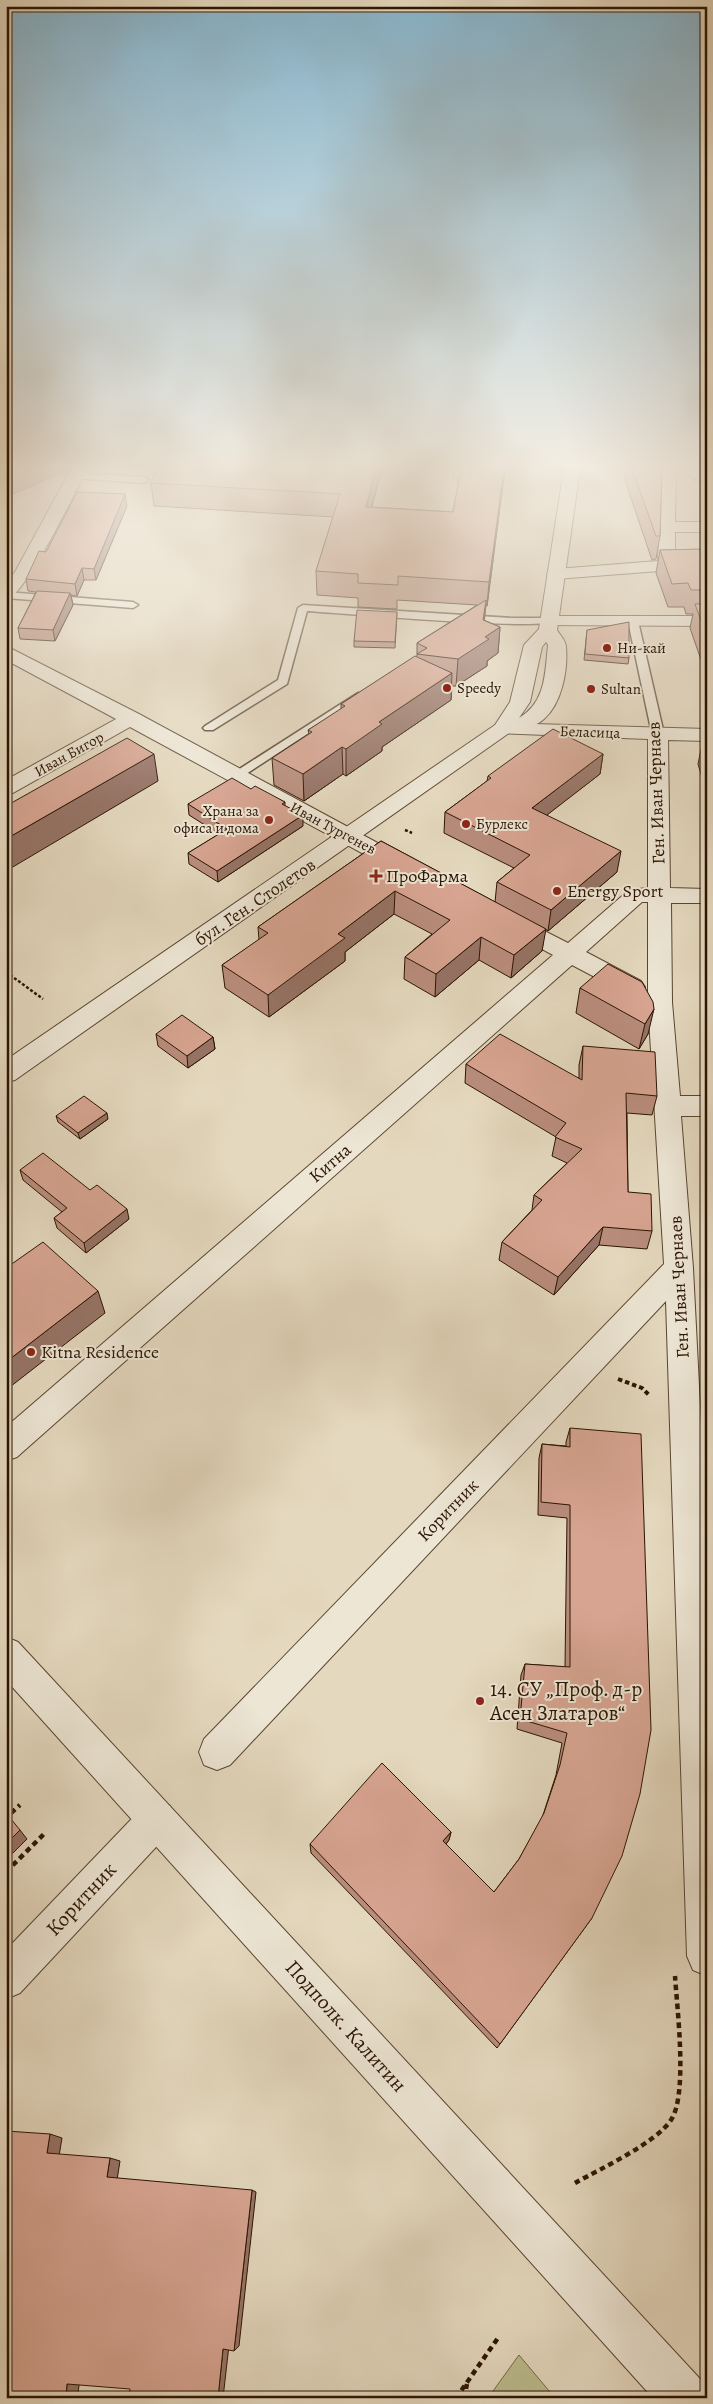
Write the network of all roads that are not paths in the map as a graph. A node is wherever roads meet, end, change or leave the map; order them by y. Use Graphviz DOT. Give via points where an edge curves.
graph roads {
  1 [pos="16,581"];
  2 [pos="555,581"];
  3 [pos="6,595"];
  4 [pos="133,605"];
  5 [pos="478,619"];
  6 [pos="633,621"];
  7 [pos="707,621"];
  8 [pos="548,626"];
  9 [pos="461,630"];
  10 [pos="6,652"];
  11 [pos="369,689"];
  12 [pos="132,718"];
  13 [pos="209,728"];
  14 [pos="502,729"];
  15 [pos="658,734"];
  16 [pos="707,735"];
  17 [pos="236,775"];
  18 [pos="6,789"];
  19 [pos="349,837"];
  20 [pos="424,877"];
  21 [pos="660,895"];
  22 [pos="707,896"];
  23 [pos="493,913"];
  24 [pos="570,954"];
  25 [pos="660,1002"];
  26 [pos="6,1073"];
  27 [pos="668,1106"];
  28 [pos="707,1106"];
  29 [pos="678,1268"];
  30 [pos="696,1434"];
  31 [pos="6,1447"];
  32 [pos="6,1654"];
  33 [pos="217,1752"];
  34 [pos="157,1818"];
  35 [pos="704,1847"];
  36 [pos="707,1956"];
  37 [pos="6,1979"];
  38 [pos="685,2398"];
  1 -- 3 [label="street"];
  2 -- 8 [label="street, бул. Ген. Столетов"];
  3 -- 4 [label="lane"];
  5 -- 8 [label="lane"];
  5 -- 9 [label="lane"];
  5 -- 13 [label="lane" via="303,608 283,682"];
  6 -- 7 [label="street"];
  6 -- 8 [label="street"];
  6 -- 15 [label="lane, Ген. Иван Чернаев"];
  8 -- 14 [label="street, бул. Ген. Столетов" via="533,645 520,702"];
  8 -- 14 [label="street, бул. Ген. Столетов" via="557,645 552,691 543,710 528,721"];
  10 -- 12 [label="street, Иван Тургенев"];
  11 -- 17 [label="lane"];
  12 -- 17 [label="street, Иван Тургенев"];
  12 -- 18 [label="street, Иван Бигор"];
  14 -- 15 [label="street, Беласица"];
  14 -- 19 [label="street, бул. Ген. Столетов"];
  15 -- 16 [label="street, Беласица"];
  15 -- 21 [label="street, Ген. Иван Чернаев"];
  17 -- 19 [label="street, Иван Тургенев"];
  19 -- 20 [label="street, Иван Тургенев"];
  19 -- 26 [label="street, бул. Ген. Столетов"];
  21 -- 22 [label="street, Китна"];
  21 -- 24 [label="street, Китна" via="638,895"];
  21 -- 25 [label="street, Ген. Иван Чернаев"];
  23 -- 24 [label="street"];
  24 -- 25 [label="street"];
  24 -- 31 [label="street, Китна"];
  25 -- 27 [label="street, Ген. Иван Чернаев"];
  27 -- 28 [label="street"];
  27 -- 29 [label="street, Ген. Иван Чернаев"];
  29 -- 30 [label="street, Ген. Иван Чернаев"];
  29 -- 33 [label="street, Коритник"];
  30 -- 35 [label="street, Ген. Иван Чернаев"];
  32 -- 34 [label="street, Подполк. Калитин"];
  34 -- 37 [label="street, Коритник"];
  34 -- 38 [label="street, Подполк. Калитин"];
  35 -- 36 [label="street, Ген. Иван Чернаев"];
}
